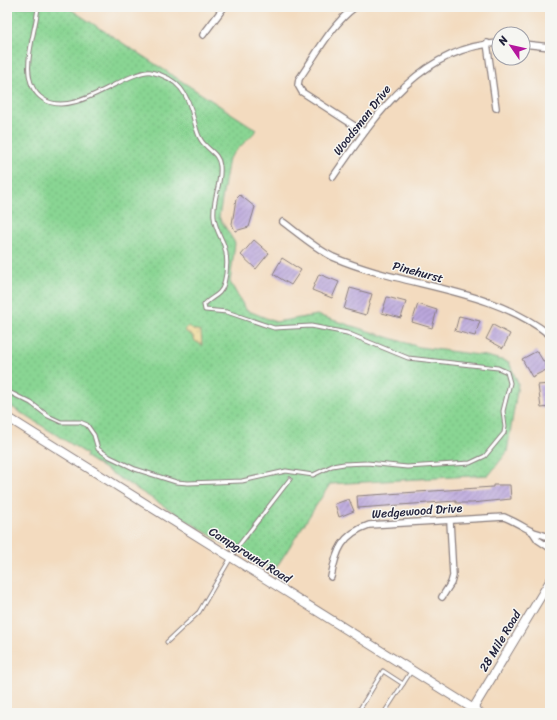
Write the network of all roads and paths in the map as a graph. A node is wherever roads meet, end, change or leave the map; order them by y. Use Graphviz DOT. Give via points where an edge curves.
graph roads {
  1 [pos="38,7"];
  2 [pos="355,7"];
  3 [pos="222,9"];
  4 [pos="203,35"];
  5 [pos="487,43"];
  6 [pos="491,43"];
  7 [pos="531,45"];
  8 [pos="550,47"];
  9 [pos="496,108"];
  10 [pos="364,132"];
  11 [pos="332,177"];
  12 [pos="283,222"];
  13 [pos="550,335"];
  14 [pos="7,391"];
  15 [pos="7,417"];
  16 [pos="290,478"];
  17 [pos="450,521"];
  18 [pos="532,531"];
  19 [pos="550,538"];
  20 [pos="550,548"];
  21 [pos="231,558"];
  22 [pos="331,577"];
  23 [pos="550,581"];
  24 [pos="442,597"];
  25 [pos="167,642"];
  26 [pos="412,670"];
  27 [pos="403,684"];
  28 [pos="475,712"];
  29 [pos="360,713"];
  30 [pos="384,713"];
  1 -- 14 [label="lane" via="30,45 30,76 35,92 44,100 69,103 148,72 178,84 187,97 198,136 218,158 220,167 220,184 214,215 226,255 224,283 221,292 204,305 205,310 227,312 274,328 311,326 347,333 408,358 498,368 507,372 510,383 503,411 504,433 489,452 474,462 407,467 368,463 344,464 313,474 286,471 242,481 206,483 176,482 123,464 98,449 94,434 87,425 80,422 61,422 48,416 32,403"];
  2 -- 10 [label="street" via="336,25 299,79 298,85 302,92"];
  3 -- 4 [label="street"];
  5 -- 6 [label="street, Woodsman Drive"];
  5 -- 9 [label="street"];
  5 -- 10 [label="street, Woodsman Drive" via="450,55 418,74 394,94"];
  7 -- 8 [label="street"];
  10 -- 11 [label="street, Woodsman Drive"];
  12 -- 13 [label="street, Pinehurst" via="332,256 363,268 478,298 514,312 535,323"];
  15 -- 21 [label="street, Campground Road"];
  16 -- 21 [label="lane"];
  17 -- 18 [label="street, Wedgewood Drive" via="504,517 519,522"];
  17 -- 22 [label="street, Wedgewood Drive" via="369,525 358,528 348,536 335,556"];
  17 -- 24 [label="street" via="453,576"];
  18 -- 19 [label="street, Wedgewood Drive"];
  18 -- 20 [label="street, Wedgewood Drive" via="538,540"];
  21 -- 25 [label="lane" via="199,612"];
  21 -- 26 [label="street, Campground Road"];
  23 -- 28 [label="street, 28 Mile Road"];
  26 -- 27 [label="lane"];
  26 -- 28 [label="street, Campground Road"];
  27 -- 29 [label="lane" via="383,671 358,712"];
  27 -- 30 [label="lane"];
}
